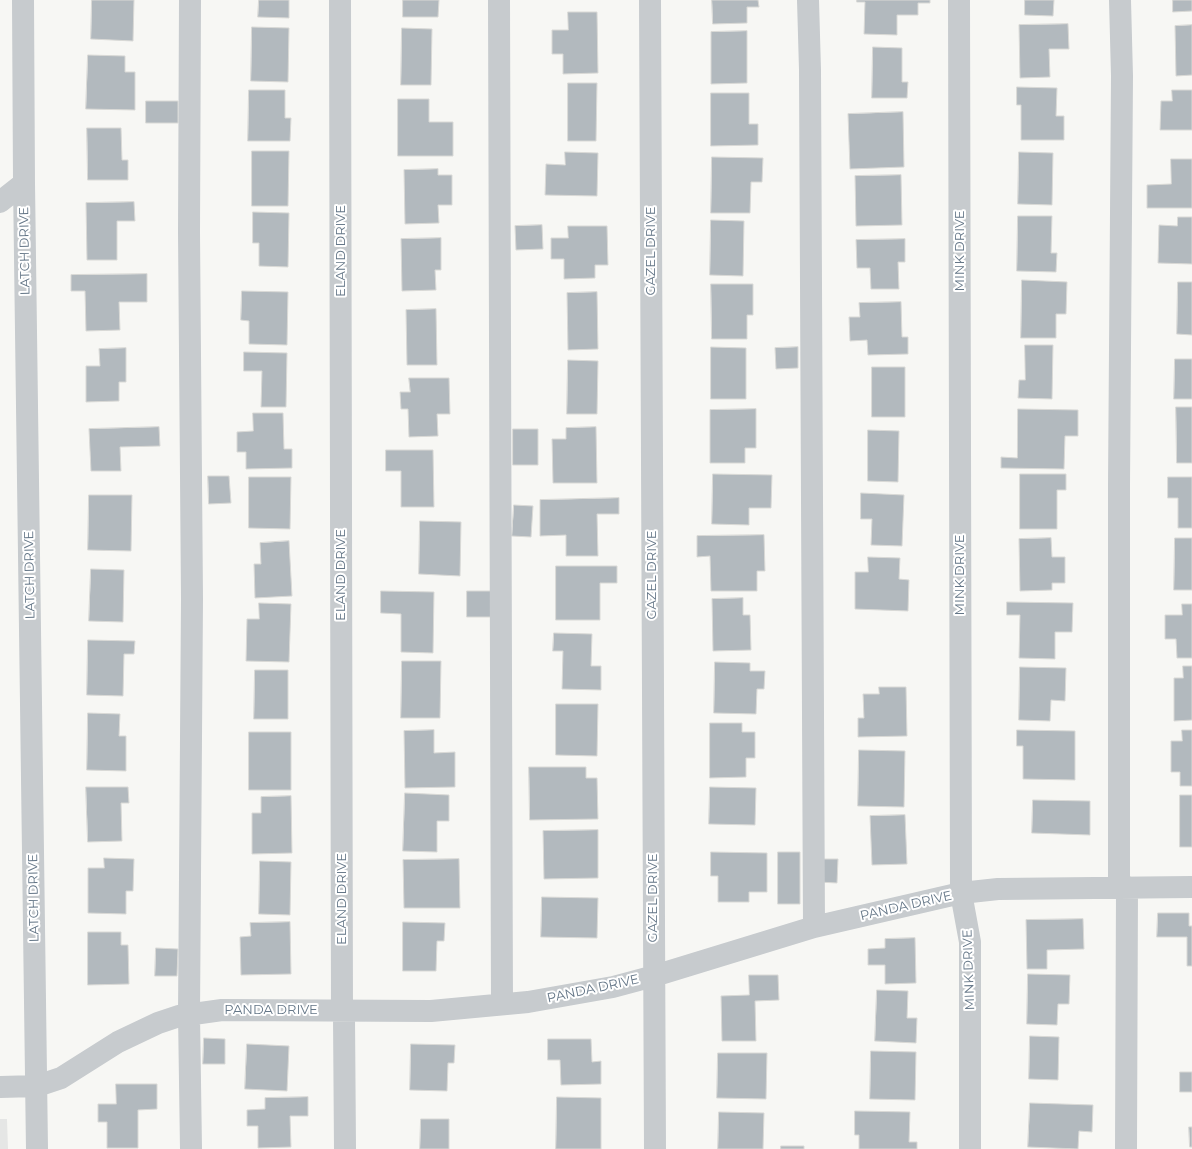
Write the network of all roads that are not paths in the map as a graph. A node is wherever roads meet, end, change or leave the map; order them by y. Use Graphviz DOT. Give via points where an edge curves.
graph roads {
  1 [pos="23,0"];
  2 [pos="190,0"];
  3 [pos="340,0"];
  4 [pos="499,0"];
  5 [pos="650,0"];
  6 [pos="808,0"];
  7 [pos="959,0"];
  8 [pos="1120,0"];
  9 [pos="24,183"];
  10 [pos="0,202"];
  11 [pos="1192,887"];
  12 [pos="1123,888"];
  13 [pos="961,893"];
  14 [pos="814,928"];
  15 [pos="654,976"];
  16 [pos="502,1004"];
  17 [pos="342,1010"];
  18 [pos="189,1014"];
  19 [pos="37,1086"];
  20 [pos="0,1087"];
  21 [pos="37,1149"];
  22 [pos="191,1149"];
  23 [pos="345,1149"];
  24 [pos="655,1149"];
  25 [pos="970,1149"];
  26 [pos="1126,1149"];
  1 -- 9 [label="street, LATCH DRIVE"];
  2 -- 18 [label="street" via="192,607"];
  3 -- 17 [label="street, ELAND DRIVE"];
  4 -- 16 [label="street"];
  5 -- 15 [label="street, GAZEL DRIVE"];
  6 -- 14 [label="street"];
  7 -- 13 [label="street, MINK DRIVE"];
  8 -- 12 [label="street" via="1122,76 1119,478"];
  9 -- 10 [label="street"];
  9 -- 19 [label="street, LATCH DRIVE"];
  11 -- 12 [label="street, PANDA DRIVE"];
  12 -- 13 [label="street, PANDA DRIVE" via="998,889"];
  12 -- 26 [label="street"];
  13 -- 14 [label="street, PANDA DRIVE"];
  13 -- 25 [label="street, MINK DRIVE" via="970,942"];
  14 -- 15 [label="street, PANDA DRIVE"];
  15 -- 16 [label="street, PANDA DRIVE" via="613,987"];
  15 -- 24 [label="street, GAZEL DRIVE"];
  16 -- 17 [label="street, PANDA DRIVE" via="431,1011"];
  17 -- 18 [label="street, PANDA DRIVE" via="222,1010"];
  17 -- 23 [label="street, ELAND DRIVE"];
  18 -- 19 [label="street, PANDA DRIVE" via="138,1032 61,1078"];
  18 -- 22 [label="street"];
  19 -- 20 [label="street, PANDA DRIVE"];
  19 -- 21 [label="street, LATCH DRIVE"];
}
